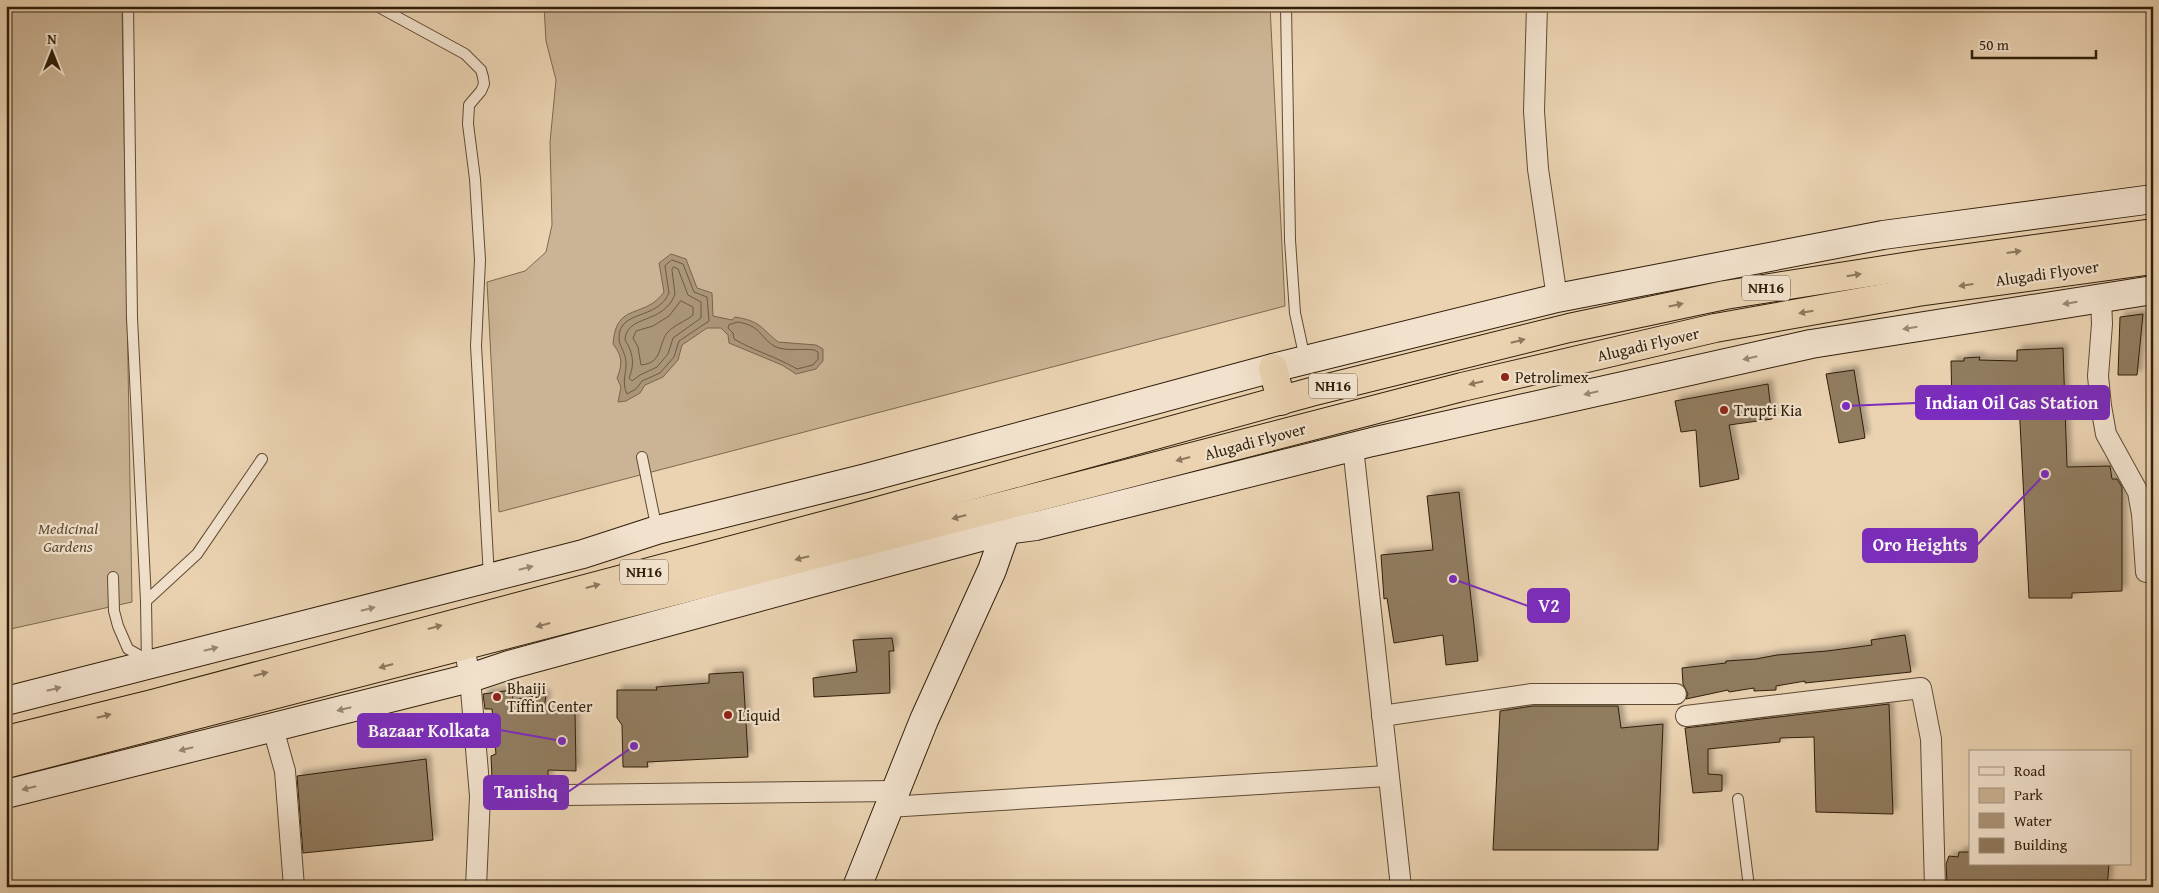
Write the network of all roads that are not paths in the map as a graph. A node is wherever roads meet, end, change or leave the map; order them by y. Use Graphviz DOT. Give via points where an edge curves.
graph roads {
  1 [pos="128,6"];
  2 [pos="377,6"];
  3 [pos="1286,6"];
  4 [pos="1537,6"];
  5 [pos="2153,199"];
  6 [pos="2153,233"];
  7 [pos="2153,260"];
  8 [pos="2153,290"];
  9 [pos="1557,298"];
  10 [pos="2101,298"];
  11 [pos="1306,361"];
  12 [pos="1273,368"];
  13 [pos="1282,401"];
  14 [pos="1353,447"];
  15 [pos="642,457"];
  16 [pos="262,459"];
  17 [pos="1006,518"];
  18 [pos="657,530"];
  19 [pos="2146,572"];
  20 [pos="113,577"];
  21 [pos="489,578"];
  22 [pos="146,601"];
  23 [pos="464,646"];
  24 [pos="147,662"];
  25 [pos="470,678"];
  26 [pos="1676,694"];
  27 [pos="6,701"];
  28 [pos="1382,716"];
  29 [pos="1686,716"];
  30 [pos="275,726"];
  31 [pos="6,740"];
  32 [pos="6,764"];
  33 [pos="1387,776"];
  34 [pos="6,794"];
  35 [pos="480,796"];
  36 [pos="892,799"];
  37 [pos="1738,799"];
  38 [pos="294,887"];
  39 [pos="476,887"];
  40 [pos="857,887"];
  41 [pos="1401,887"];
  42 [pos="1749,887"];
  43 [pos="1935,887"];
  1 -- 22 [label="lane" via="132,318"];
  2 -- 21 [label="lane" via="465,54 481,70 483,78 481,91 469,105 468,124 480,260 476,346"];
  3 -- 11 [label="lane" via="1290,240 1295,314"];
  4 -- 9 [label="street" via="1534,111"];
  5 -- 9 [label="street" via="1883,235"];
  13 -- 6 [label="highway, Alugadi Flyover / NH16, one-way" via="1568,328 1725,295"];
  7 -- 17 [label="highway, Alugadi Flyover / NH16, one-way" via="1918,292 1715,328 1462,387 1042,496"];
  8 -- 10 [label="street"];
  9 -- 11 [label="street"];
  10 -- 14 [label="street, one-way" via="1810,344"];
  10 -- 19 [label="street" via="2098,376 2101,406 2106,434 2138,492"];
  11 -- 12 [label="street"];
  12 -- 13 [label="highway"];
  12 -- 18 [label="street" via="866,478"];
  31 -- 13 [label="highway, NH16, one-way" via="871,513"];
  14 -- 17 [label="street" via="1036,526"];
  14 -- 28 [label="street"];
  15 -- 18 [label="lane"];
  16 -- 22 [label="lane" via="197,554"];
  17 -- 23 [label="highway, NH16, one-way"];
  17 -- 25 [label="street"];
  17 -- 36 [label="street" via="992,570"];
  21 -- 18 [label="street, one-way" via="583,554"];
  20 -- 24 [label="lane" via="118,626 128,649"];
  24 -- 21 [label="street, one-way"];
  22 -- 24 [label="lane"];
  23 -- 25 [label="street"];
  23 -- 32 [label="highway, NH16, one-way"];
  27 -- 24 [label="street, one-way"];
  25 -- 30 [label="street, one-way"];
  25 -- 35 [label="street"];
  26 -- 28 [label="street" via="1532,694"];
  28 -- 33 [label="street"];
  29 -- 43 [label="street" via="1921,688 1931,739"];
  30 -- 34 [label="street, one-way"];
  30 -- 38 [label="street" via="285,771"];
  33 -- 36 [label="street"];
  33 -- 41 [label="street"];
  35 -- 36 [label="street"];
  35 -- 39 [label="street"];
  36 -- 40 [label="street"];
  37 -- 42 [label="lane"];
}
